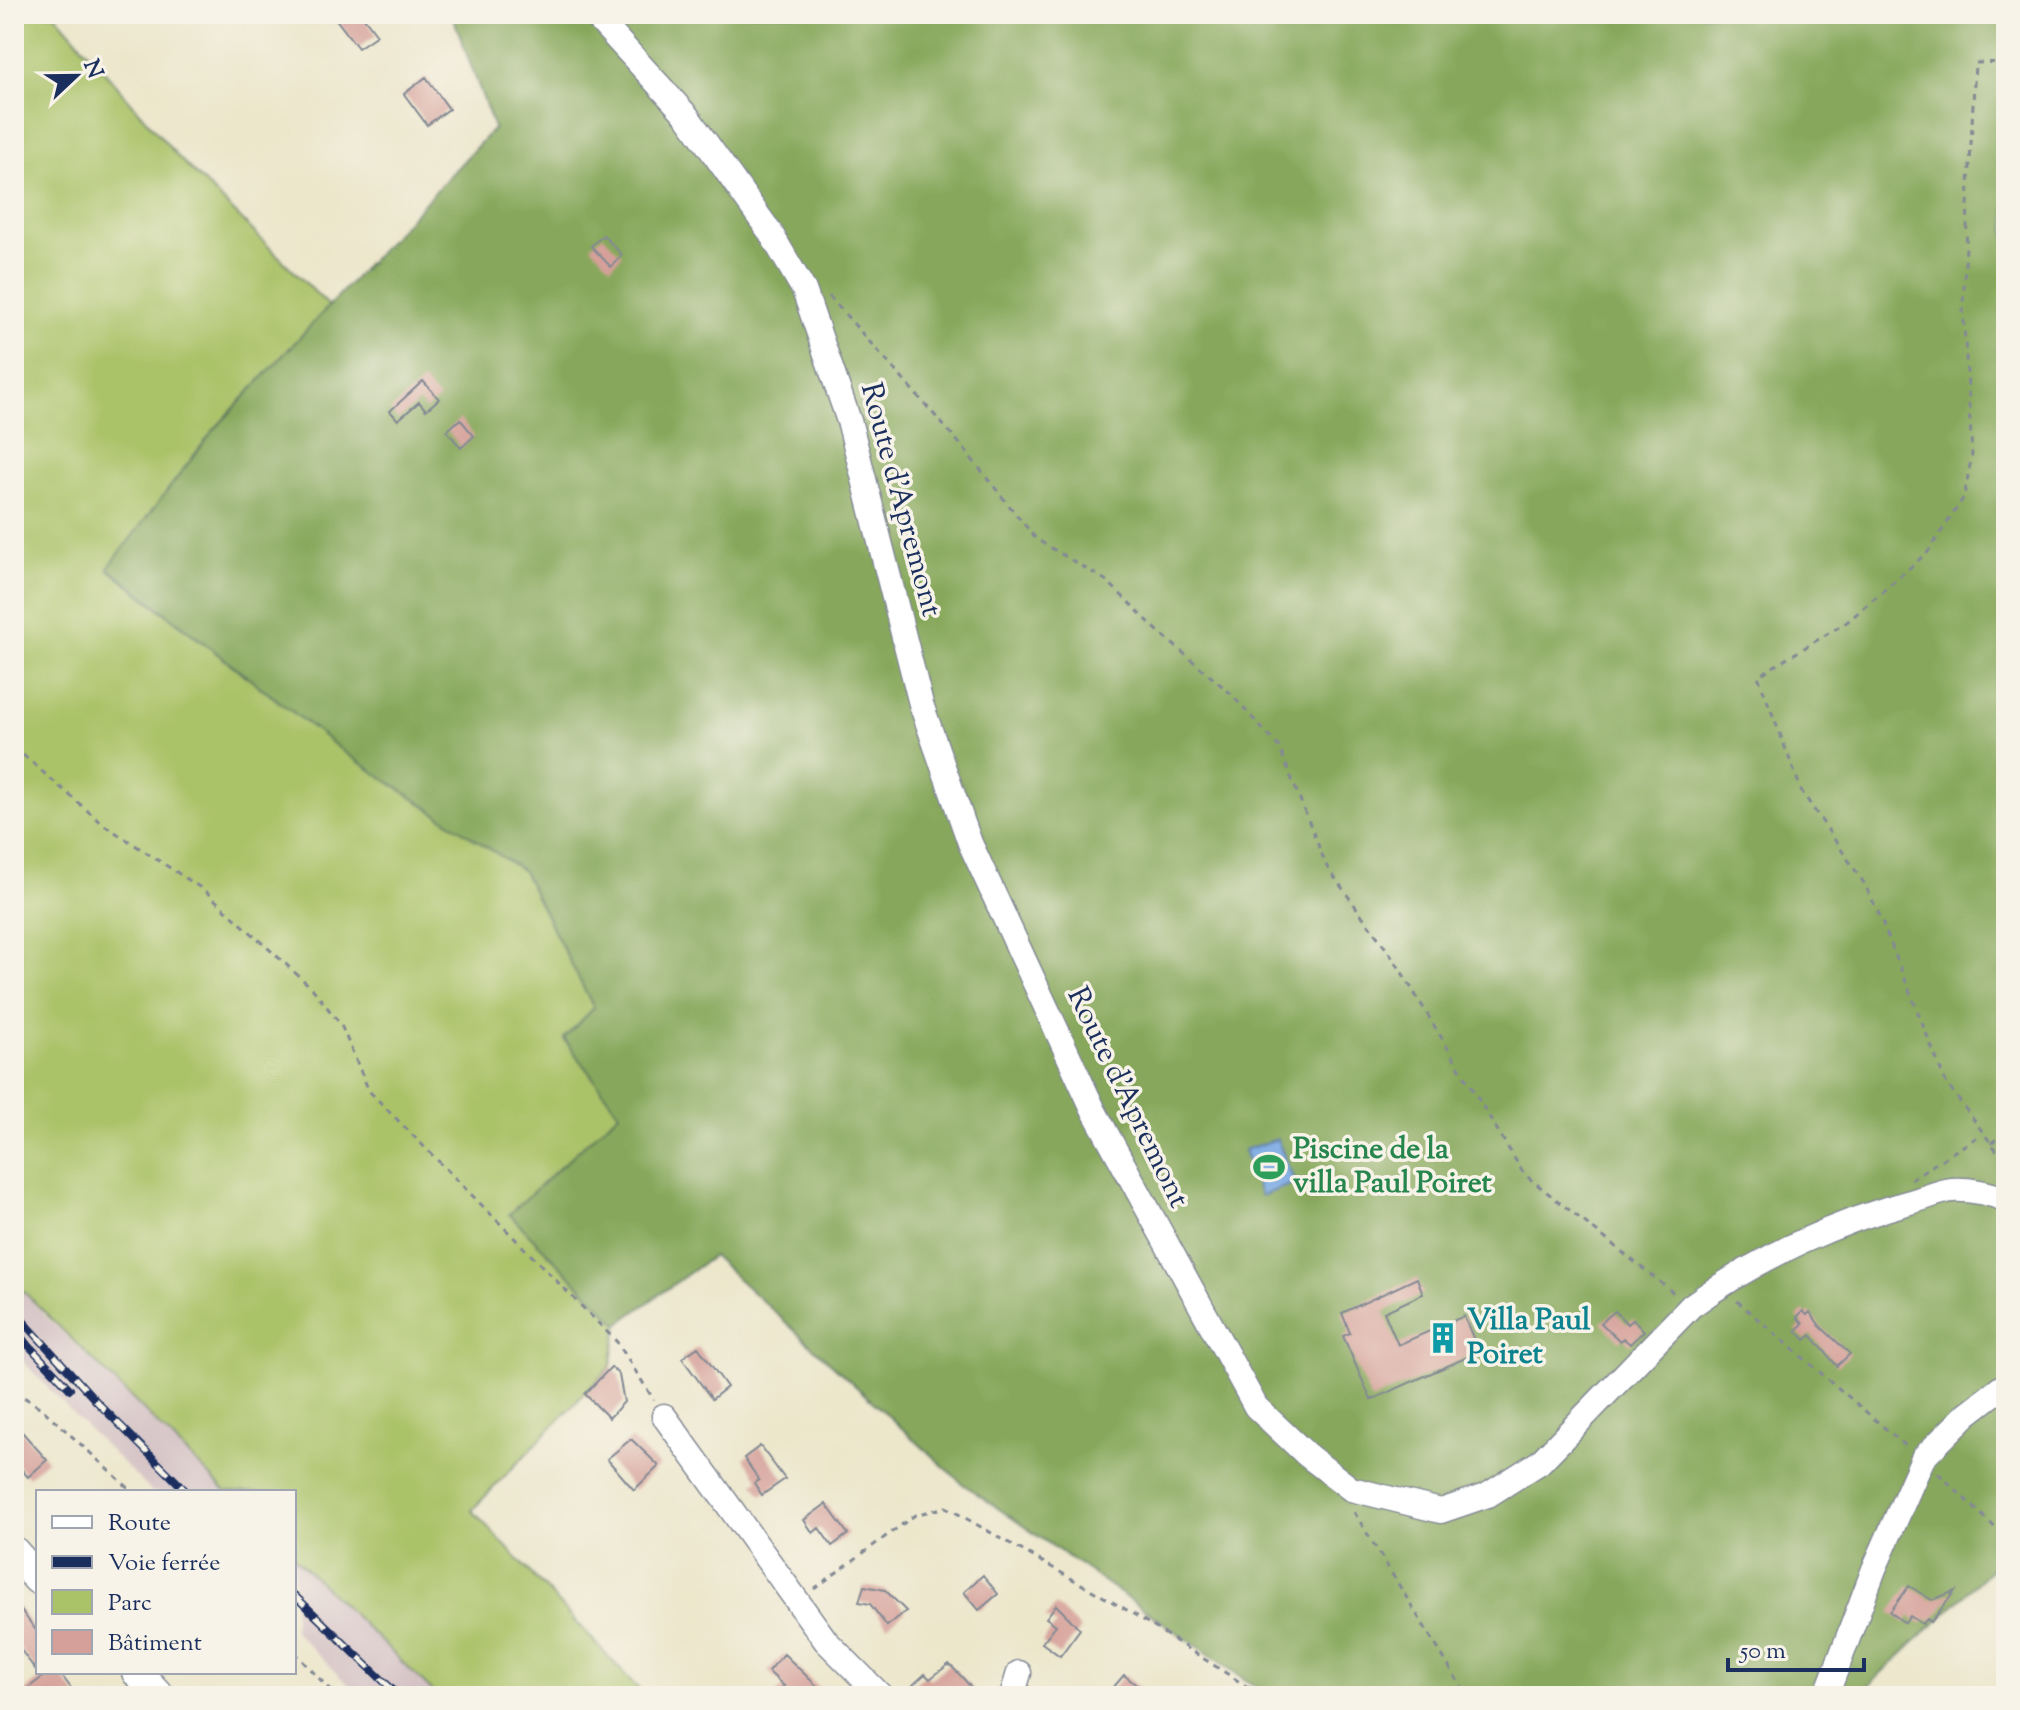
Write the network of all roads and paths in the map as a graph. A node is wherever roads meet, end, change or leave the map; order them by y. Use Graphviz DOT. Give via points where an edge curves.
graph roads {
  1 [pos="594,14"];
  2 [pos="2006,62"];
  3 [pos="821,287"];
  4 [pos="14,747"];
  5 [pos="2006,1132"];
  6 [pos="1991,1143"];
  7 [pos="2006,1163"];
  8 [pos="2006,1200"];
  9 [pos="1719,1285"];
  10 [pos="1691,1306"];
  11 [pos="2006,1384"];
  12 [pos="14,1391"];
  13 [pos="664,1416"];
  14 [pos="1923,1458"];
  15 [pos="1351,1489"];
  16 [pos="131,1490"];
  17 [pos="14,1535"];
  18 [pos="2006,1538"];
  19 [pos="14,1552"];
  20 [pos="36,1560"];
  21 [pos="36,1577"];
  22 [pos="798,1600"];
  23 [pos="296,1654"];
  24 [pos="123,1674"];
  25 [pos="139,1674"];
  26 [pos="143,1696"];
  27 [pos="159,1696"];
  28 [pos="336,1696"];
  29 [pos="881,1696"];
  30 [pos="1262,1696"];
  31 [pos="1467,1696"];
  32 [pos="1826,1696"];
  1 -- 15 [label="street, Route d'Apremont" via="687,116 770,232 804,290 850,424 921,704 970,843 1094,1111 1256,1407"];
  2 -- 6 [label="path" via="1975,63 1963,307 1972,454 1964,497 1928,552 1905,572 1847,622 1758,676 1802,792 1858,873 1879,914 1946,1083"];
  3 -- 10 [label="path" via="1036,539 1107,581 1229,692 1279,747 1327,867 1395,961 1524,1174"];
  4 -- 13 [label="path" via="104,825 204,890 312,988 341,1025 369,1091 617,1342"];
  5 -- 6 [label="path"];
  6 -- 7 [label="path"];
  8 -- 9 [label="street, Route d'Apremont" via="1952,1190 1891,1207 1790,1248"];
  9 -- 10 [label="street, Route d'Apremont"];
  9 -- 14 [label="path"];
  10 -- 15 [label="street, Route d'Apremont" via="1540,1462 1488,1495 1441,1511"];
  11 -- 14 [label="street"];
  12 -- 16 [label="path" via="41,1408"];
  13 -- 22 [label="street"];
  14 -- 18 [label="path"];
  14 -- 32 [label="street"];
  15 -- 31 [label="path" via="1351,1507"];
  17 -- 20 [label="main road"];
  19 -- 21 [label="main road"];
  22 -- 29 [label="street" via="826,1641"];
  22 -- 30 [label="path" via="915,1515 946,1507 1132,1613"];
  23 -- 28 [label="path"];
  24 -- 26 [label="main road"];
  25 -- 27 [label="main road"];
}
